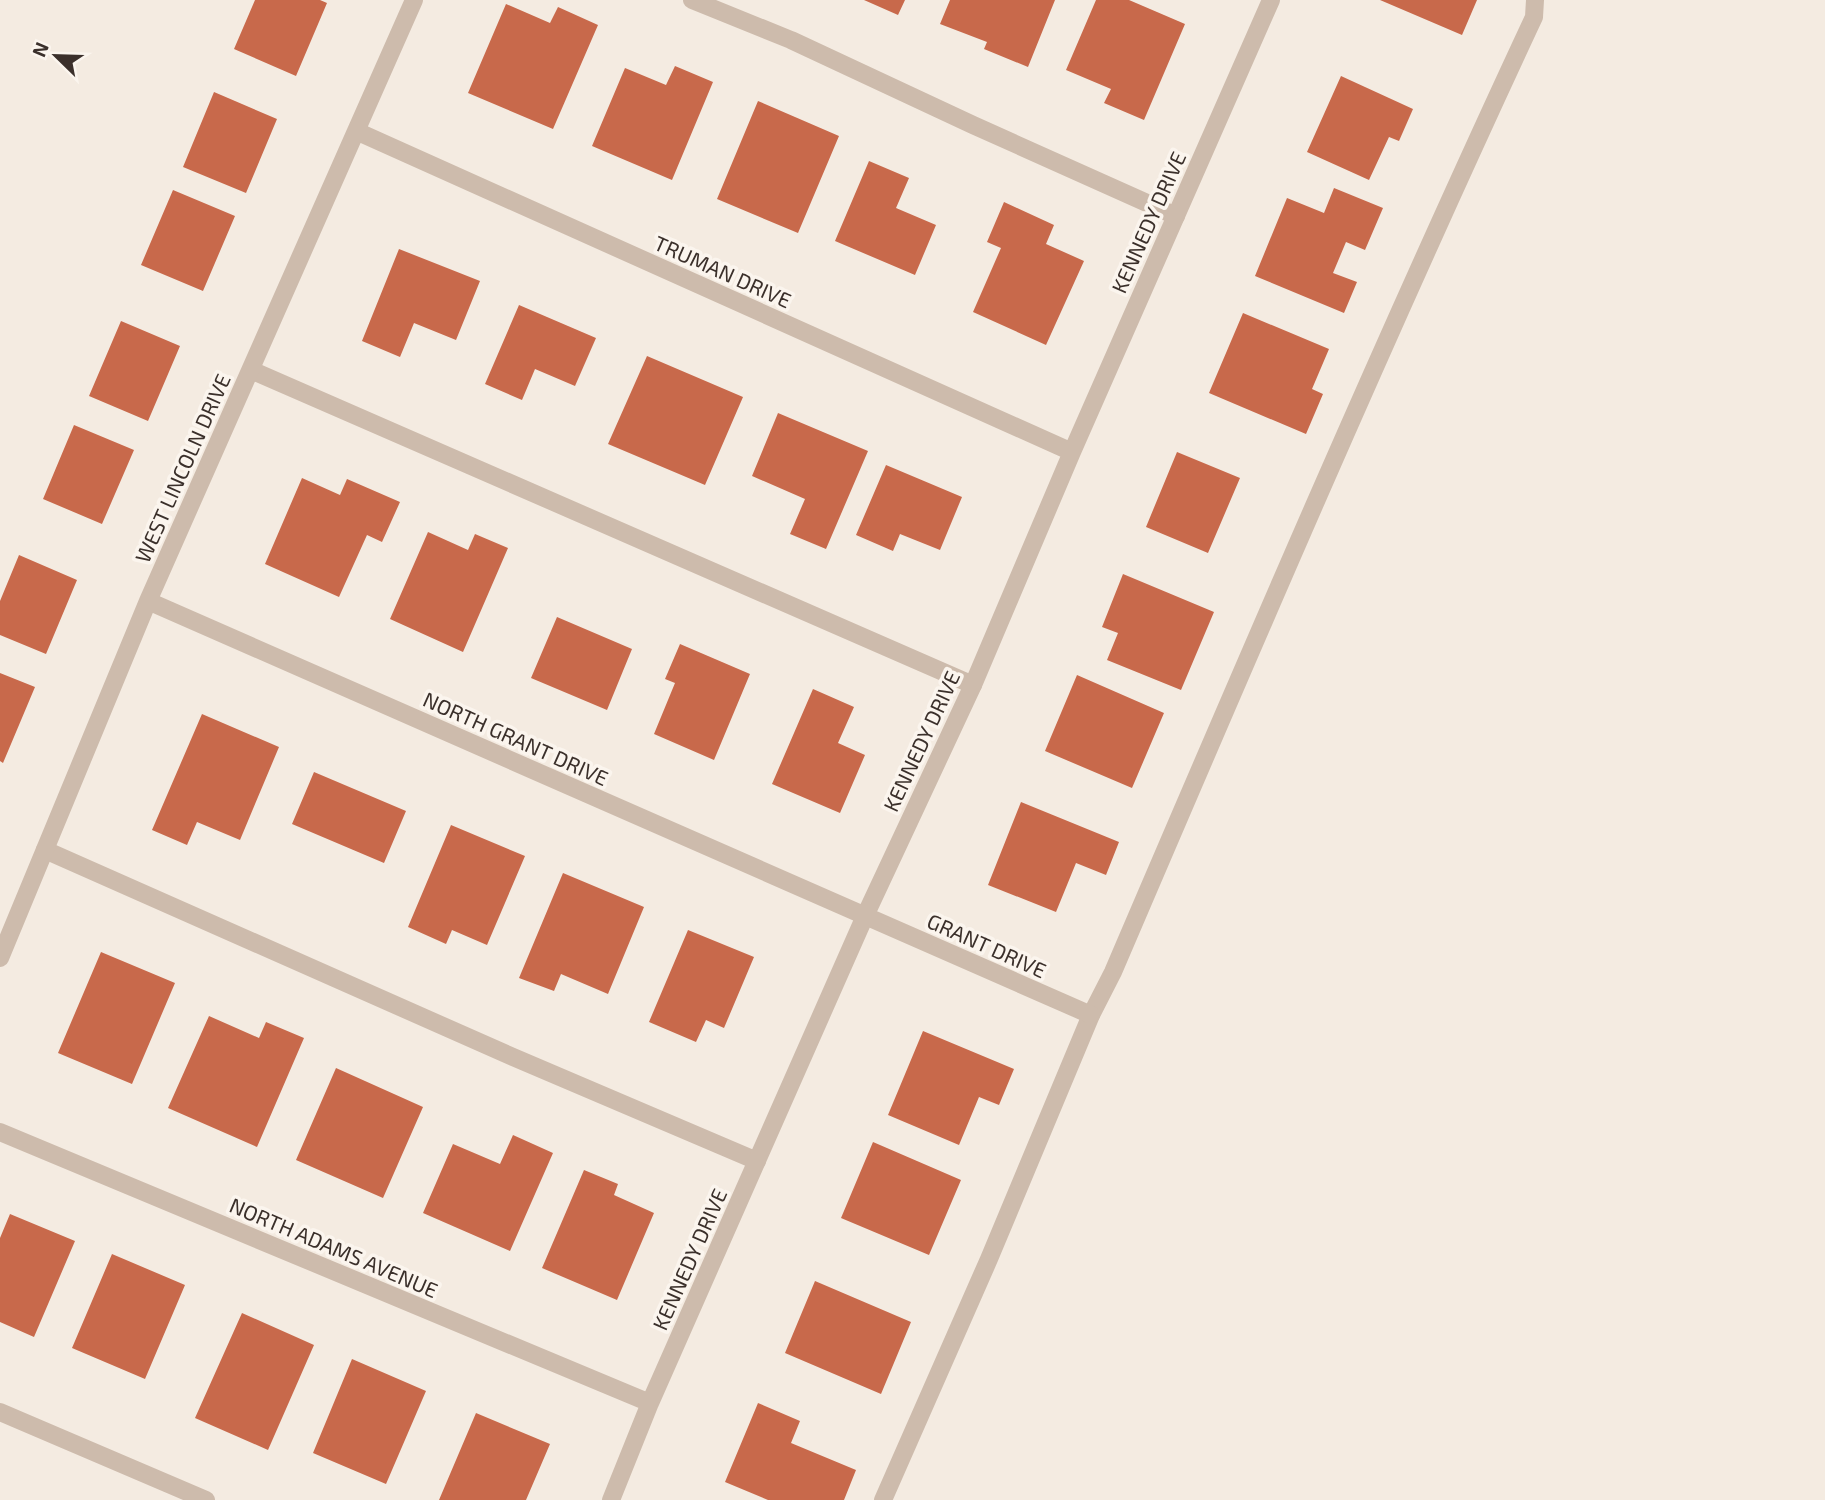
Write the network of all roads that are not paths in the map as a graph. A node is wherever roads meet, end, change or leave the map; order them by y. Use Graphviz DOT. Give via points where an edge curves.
graph roads {
  1 [pos="414,0"];
  2 [pos="692,0"];
  3 [pos="1271,0"];
  4 [pos="1535,0"];
  5 [pos="356,131"];
  6 [pos="1176,216"];
  7 [pos="251,370"];
  8 [pos="1072,452"];
  9 [pos="148,601"];
  10 [pos="973,685"];
  11 [pos="45,850"];
  12 [pos="865,916"];
  13 [pos="0,958"];
  14 [pos="1091,1015"];
  15 [pos="0,1132"];
  16 [pos="757,1160"];
  17 [pos="650,1403"];
  18 [pos="0,1412"];
  19 [pos="206,1500"];
  20 [pos="611,1500"];
  21 [pos="883,1500"];
  1 -- 5 [label="street, WEST LINCOLN DRIVE"];
  2 -- 6 [label="street" via="792,40"];
  3 -- 6 [label="street, KENNEDY DRIVE"];
  4 -- 14 [label="street" via="1534,17"];
  5 -- 7 [label="street, WEST LINCOLN DRIVE"];
  5 -- 8 [label="street, TRUMAN DRIVE"];
  6 -- 8 [label="street, KENNEDY DRIVE"];
  7 -- 9 [label="street, WEST LINCOLN DRIVE"];
  7 -- 10 [label="street"];
  8 -- 10 [label="street, KENNEDY DRIVE"];
  9 -- 11 [label="street, WEST LINCOLN DRIVE"];
  9 -- 12 [label="street, NORTH GRANT DRIVE"];
  10 -- 12 [label="street, KENNEDY DRIVE"];
  11 -- 13 [label="street, WEST LINCOLN DRIVE"];
  11 -- 16 [label="street"];
  12 -- 14 [label="street, GRANT DRIVE"];
  12 -- 16 [label="street, KENNEDY DRIVE"];
  14 -- 21 [label="street"];
  15 -- 17 [label="street, NORTH ADAMS AVENUE"];
  16 -- 17 [label="street, KENNEDY DRIVE"];
  17 -- 20 [label="street, KENNEDY DRIVE"];
  18 -- 19 [label="street"];
}
